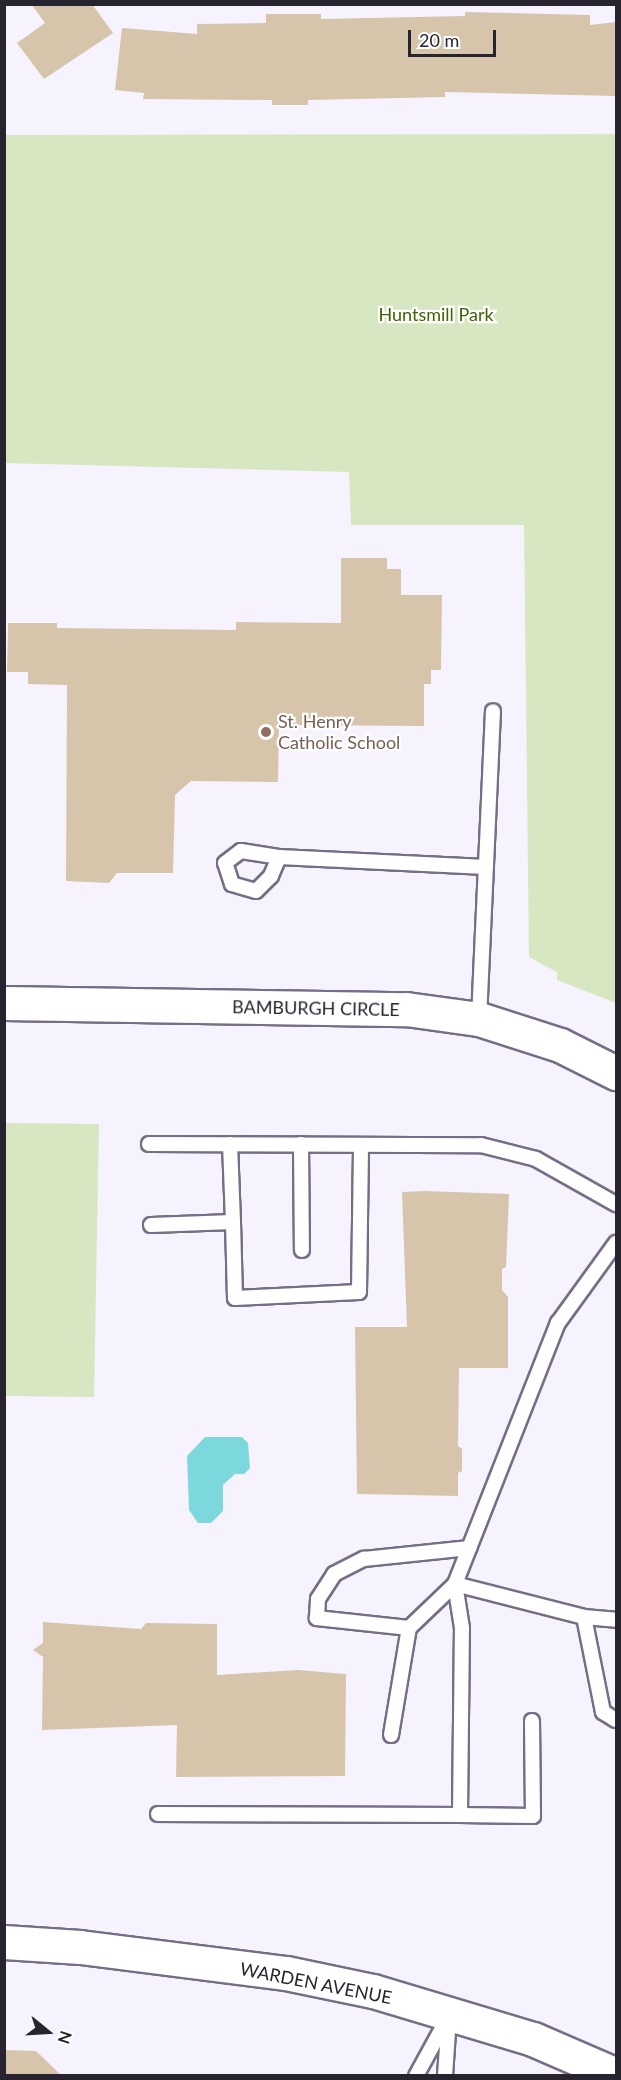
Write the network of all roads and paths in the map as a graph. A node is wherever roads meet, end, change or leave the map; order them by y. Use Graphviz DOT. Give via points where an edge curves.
graph roads {
  1 [pos="493,711"];
  2 [pos="279,857"];
  3 [pos="486,867"];
  4 [pos="4,1003"];
  5 [pos="479,1019"];
  6 [pos="616,1073"];
  7 [pos="149,1144"];
  8 [pos="230,1144"];
  9 [pos="301,1144"];
  10 [pos="361,1145"];
  11 [pos="616,1204"];
  12 [pos="233,1222"];
  13 [pos="151,1225"];
  14 [pos="616,1243"];
  15 [pos="302,1250"];
  16 [pos="469,1548"];
  17 [pos="454,1584"];
  18 [pos="584,1617"];
  19 [pos="616,1620"];
  20 [pos="409,1628"];
  21 [pos="616,1720"];
  22 [pos="532,1721"];
  23 [pos="391,1735"];
  24 [pos="158,1814"];
  25 [pos="460,1815"];
  26 [pos="4,1942"];
  27 [pos="450,2014"];
  28 [pos="616,2075"];
  29 [pos="416,2076"];
  30 [pos="445,2076"];
  1 -- 3 [label="lane"];
  2 -- 3 [label="lane"];
  3 -- 5 [label="lane"];
  4 -- 5 [label="street, BAMBURGH CIRCLE" via="406,1009"];
  5 -- 6 [label="street, BAMBURGH CIRCLE" via="560,1045"];
  7 -- 8 [label="lane"];
  8 -- 9 [label="lane"];
  8 -- 12 [label="lane"];
  9 -- 10 [label="lane"];
  9 -- 15 [label="lane"];
  10 -- 11 [label="lane" via="481,1145 536,1159"];
  10 -- 12 [label="lane" via="359,1292 235,1298"];
  12 -- 13 [label="lane"];
  14 -- 16 [label="lane" via="558,1323"];
  16 -- 17 [label="lane"];
  16 -- 20 [label="lane" via="364,1559 334,1574 318,1599 317,1618"];
  17 -- 18 [label="lane"];
  17 -- 20 [label="lane"];
  17 -- 25 [label="lane" via="462,1628"];
  18 -- 19 [label="lane"];
  18 -- 21 [label="lane" via="603,1712"];
  20 -- 23 [label="lane"];
  22 -- 25 [label="lane" via="533,1816"];
  24 -- 25 [label="lane"];
  26 -- 27 [label="street, WARDEN AVENUE" via="80,1947 286,1974 373,1991"];
  27 -- 28 [label="street, WARDEN AVENUE" via="533,2039"];
  27 -- 29 [label="lane"];
  27 -- 30 [label="lane"];
}
